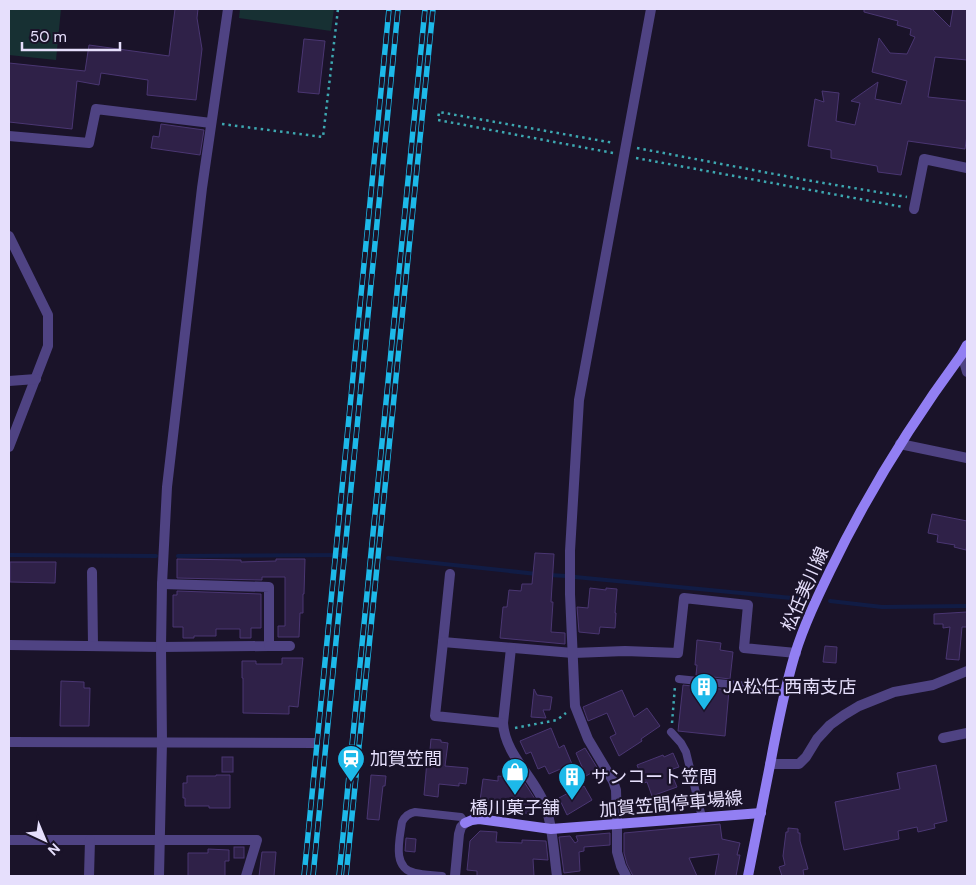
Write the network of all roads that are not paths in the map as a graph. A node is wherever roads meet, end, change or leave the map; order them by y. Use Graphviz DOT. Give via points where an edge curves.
graph roads {
  1 [pos="228,9"];
  2 [pos="651,9"];
  3 [pos="211,123"];
  4 [pos="9,136"];
  5 [pos="967,168"];
  6 [pos="914,209"];
  7 [pos="9,236"];
  8 [pos="965,350"];
  9 [pos="967,372"];
  10 [pos="36,379"];
  11 [pos="9,381"];
  12 [pos="900,444"];
  13 [pos="9,447"];
  14 [pos="967,458"];
  15 [pos="92,572"];
  16 [pos="450,574"];
  17 [pos="162,584"];
  18 [pos="444,642"];
  19 [pos="9,645"];
  20 [pos="93,645"];
  21 [pos="269,646"];
  22 [pos="290,646"];
  23 [pos="161,647"];
  24 [pos="511,648"];
  25 [pos="573,653"];
  26 [pos="796,653"];
  27 [pos="967,671"];
  28 [pos="679,679"];
  29 [pos="784,690"];
  30 [pos="503,727"];
  31 [pos="671,732"];
  32 [pos="967,733"];
  33 [pos="943,738"];
  34 [pos="9,742"];
  35 [pos="162,742"];
  36 [pos="315,743"];
  37 [pos="770,764"];
  38 [pos="761,812"];
  39 [pos="701,813"];
  40 [pos="465,824"];
  41 [pos="617,824"];
  42 [pos="551,829"];
  43 [pos="9,840"];
  44 [pos="90,840"];
  45 [pos="160,840"];
  46 [pos="89,876"];
  47 [pos="159,876"];
  48 [pos="246,876"];
  49 [pos="442,876"];
  50 [pos="455,876"];
  51 [pos="558,876"];
  52 [pos="626,876"];
  53 [pos="748,876"];
  1 -- 3 [label="street"];
  2 -- 25 [label="street" via="579,400 570,551"];
  3 -- 4 [label="street" via="96,109 89,143"];
  3 -- 17 [label="street" via="167,487"];
  5 -- 6 [label="street" via="924,159"];
  7 -- 10 [label="street" via="48,315 48,346"];
  8 -- 9 [label="street"];
  8 -- 12 [label="main road, 松任美川線"];
  10 -- 11 [label="street"];
  10 -- 13 [label="street"];
  12 -- 14 [label="street"];
  12 -- 26 [label="main road, 松任美川線" via="840,550 808,617"];
  15 -- 20 [label="street"];
  16 -- 18 [label="street"];
  17 -- 21 [label="street" via="269,587"];
  17 -- 23 [label="street"];
  18 -- 24 [label="street"];
  18 -- 30 [label="street" via="435,716"];
  19 -- 20 [label="street"];
  20 -- 23 [label="street"];
  21 -- 22 [label="street"];
  21 -- 23 [label="street"];
  23 -- 35 [label="street"];
  24 -- 25 [label="street"];
  24 -- 30 [label="street"];
  25 -- 26 [label="street" via="678,653 684,598 748,605 744,648"];
  25 -- 41 [label="street" via="575,706 588,739 613,781"];
  26 -- 29 [label="main road, 松任美川線"];
  27 -- 37 [label="street" via="933,685 889,694 860,706 830,725 799,764"];
  28 -- 29 [label="lane"];
  29 -- 37 [label="main road, 松任美川線"];
  30 -- 42 [label="street" via="512,752 546,807"];
  31 -- 39 [label="lane" via="686,752"];
  32 -- 33 [label="street"];
  34 -- 35 [label="street"];
  35 -- 36 [label="street"];
  35 -- 45 [label="street"];
  37 -- 38 [label="main road, 松任美川線"];
  38 -- 41 [label="main road, 加賀笠間停車場線"];
  38 -- 53 [label="main road, 松任美川線"];
  40 -- 42 [label="main road, 加賀笠間停車場線" via="479,819"];
  40 -- 49 [label="lane" via="461,817 415,812 406,815 402,822 398,852 403,866 413,873"];
  40 -- 50 [label="street" via="459,834"];
  41 -- 42 [label="main road, 加賀笠間停車場線"];
  41 -- 52 [label="street" via="617,852"];
  42 -- 51 [label="street"];
  43 -- 44 [label="street"];
  44 -- 45 [label="street"];
  44 -- 46 [label="street"];
  45 -- 47 [label="street"];
  45 -- 48 [label="street" via="257,840"];
}
